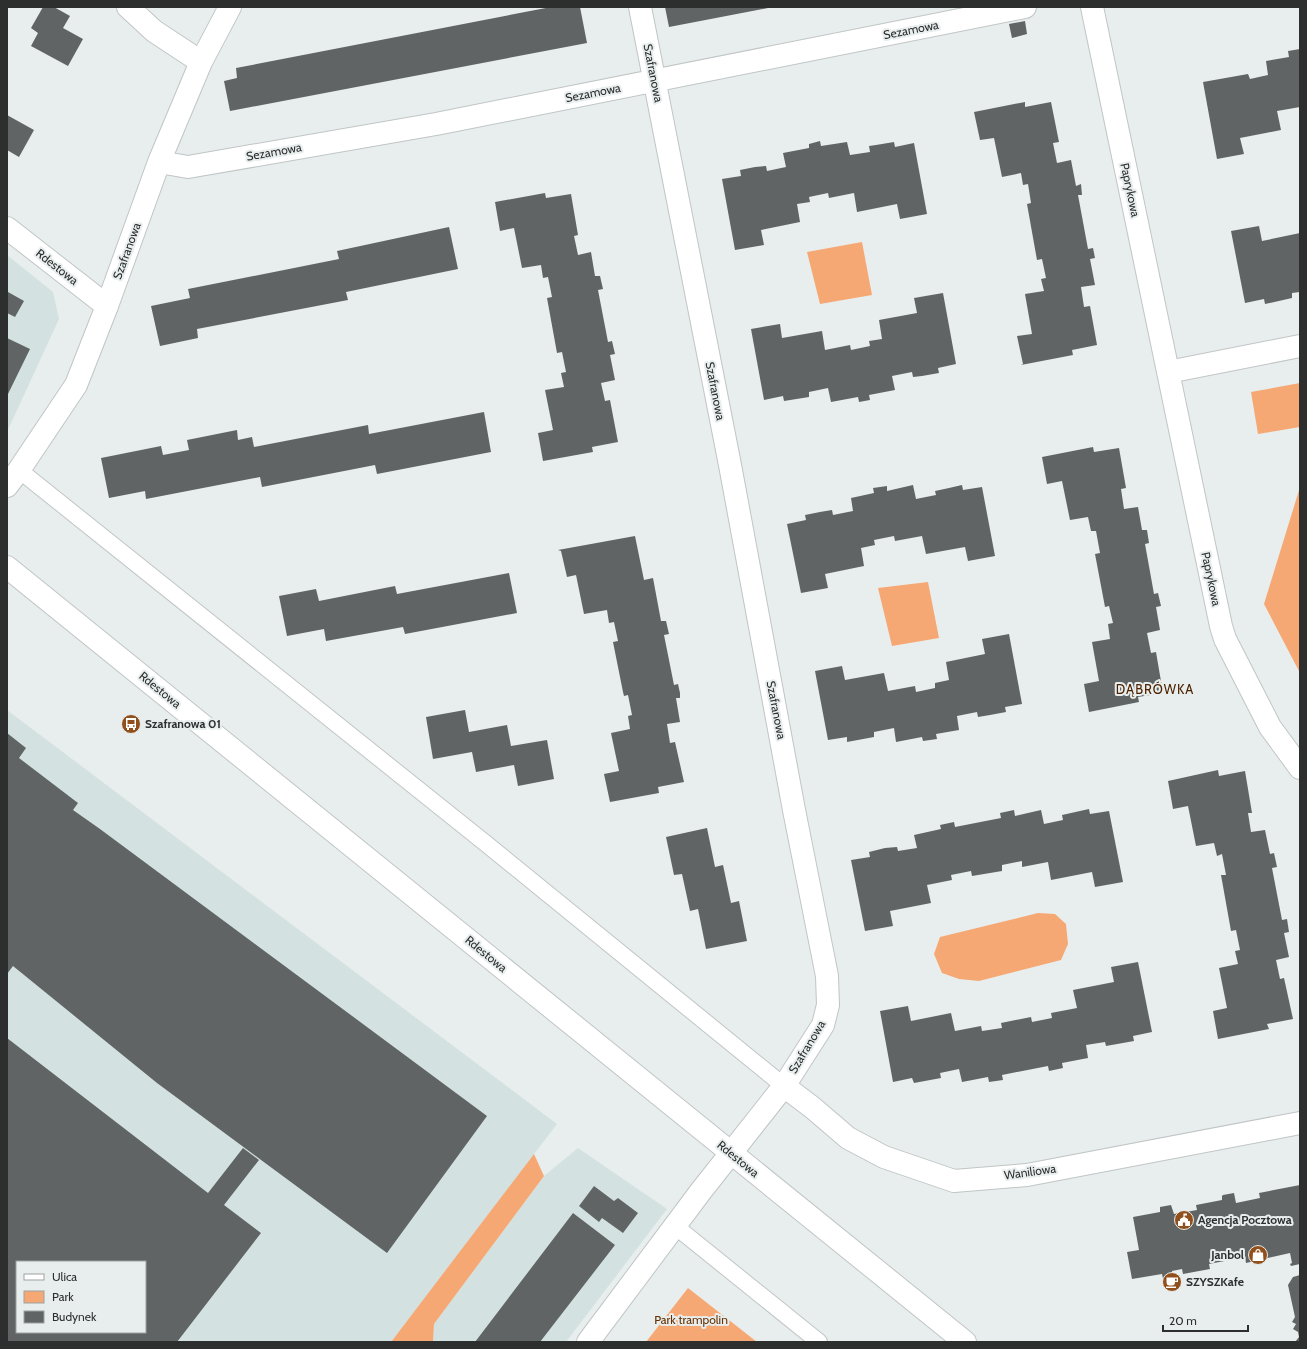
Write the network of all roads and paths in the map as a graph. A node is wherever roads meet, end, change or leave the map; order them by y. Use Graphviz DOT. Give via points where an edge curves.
graph roads {
  1 [pos="128,7"];
  2 [pos="230,7"];
  3 [pos="640,7"];
  4 [pos="1025,7"];
  5 [pos="1092,7"];
  6 [pos="201,62"];
  7 [pos="654,80"];
  8 [pos="159,162"];
  9 [pos="7,228"];
  10 [pos="107,306"];
  11 [pos="1300,346"];
  12 [pos="1168,372"];
  13 [pos="13,478"];
  14 [pos="7,567"];
  15 [pos="1300,768"];
  16 [pos="784,1086"];
  17 [pos="1300,1123"];
  18 [pos="730,1153"];
  19 [pos="674,1226"];
  20 [pos="588,1342"];
  21 [pos="819,1342"];
  22 [pos="965,1342"];
  1 -- 6 [label="street" via="154,31"];
  2 -- 6 [label="street, Szafranowa"];
  3 -- 7 [label="street, Szafranowa"];
  4 -- 7 [label="street, Sezamowa"];
  5 -- 12 [label="street, Paprykowa"];
  6 -- 8 [label="street, Szafranowa"];
  7 -- 8 [label="street, Sezamowa" via="436,124 188,167"];
  7 -- 16 [label="street, Szafranowa" via="827,976 828,1005 823,1025"];
  8 -- 10 [label="street, Szafranowa"];
  9 -- 10 [label="street, Rdestowa"];
  10 -- 13 [label="street, Szafranowa" via="76,385"];
  11 -- 12 [label="street"];
  12 -- 15 [label="street, Paprykowa" via="1221,626 1270,727"];
  13 -- 16 [label="lane" via="484,842"];
  14 -- 18 [label="street, Rdestowa"];
  16 -- 17 [label="street, Waniliowa" via="848,1138 884,1157 954,1181 1027,1175"];
  16 -- 18 [label="street, Szafranowa"];
  18 -- 19 [label="street, Szafranowa"];
  18 -- 22 [label="street, Rdestowa"];
  19 -- 20 [label="street, Szafranowa"];
  19 -- 21 [label="lane"];
}
